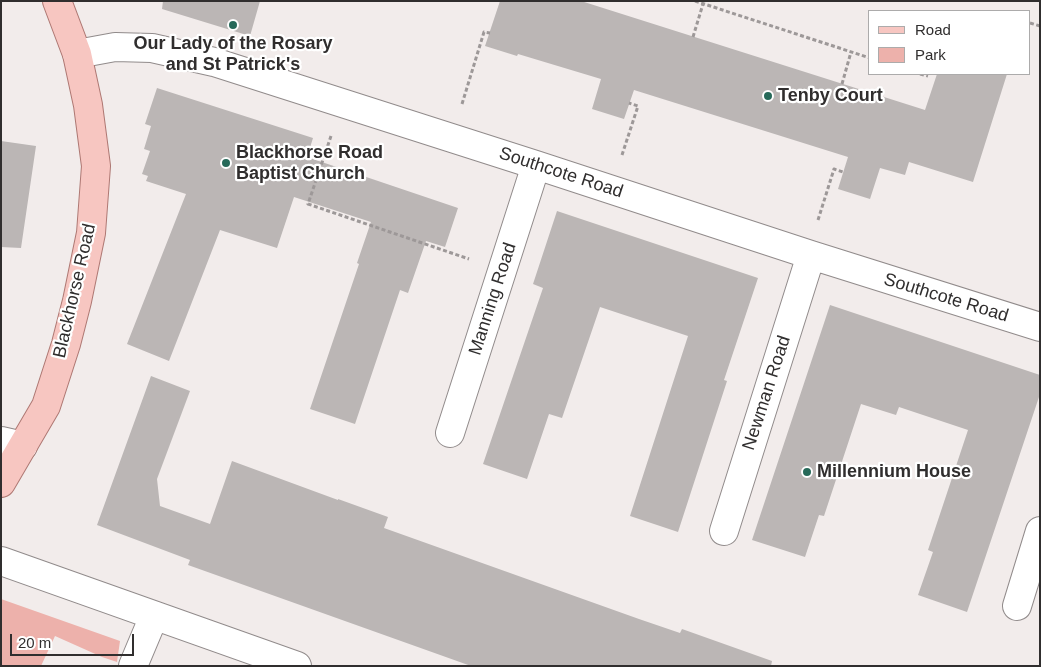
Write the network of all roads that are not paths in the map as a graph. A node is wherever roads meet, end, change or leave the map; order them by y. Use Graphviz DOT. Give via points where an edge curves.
graph roads {
  1 [pos="57,1"];
  2 [pos="78,54"];
  3 [pos="536,165"];
  4 [pos="809,254"];
  5 [pos="1040,327"];
  6 [pos="450,432"];
  7 [pos="12,443"];
  8 [pos="1,483"];
  9 [pos="724,530"];
  10 [pos="1040,531"];
  11 [pos="1,562"];
  12 [pos="1017,606"];
  13 [pos="154,616"];
  14 [pos="133,666"];
  15 [pos="297,666"];
  1 -- 2 [label="main road, Blackhorse Road"];
  2 -- 3 [label="street, Southcote Road" via="115,47 152,48 214,62"];
  2 -- 7 [label="main road, Blackhorse Road" via="96,166 91,233 72,318 46,406"];
  3 -- 4 [label="street, Southcote Road"];
  3 -- 6 [label="street, Manning Road"];
  4 -- 5 [label="street, Southcote Road"];
  4 -- 9 [label="street, Newman Road"];
  7 -- 8 [label="main road, Blackhorse Road"];
  10 -- 12 [label="street"];
  11 -- 13 [label="street"];
  13 -- 14 [label="street"];
  13 -- 15 [label="street"];
}
